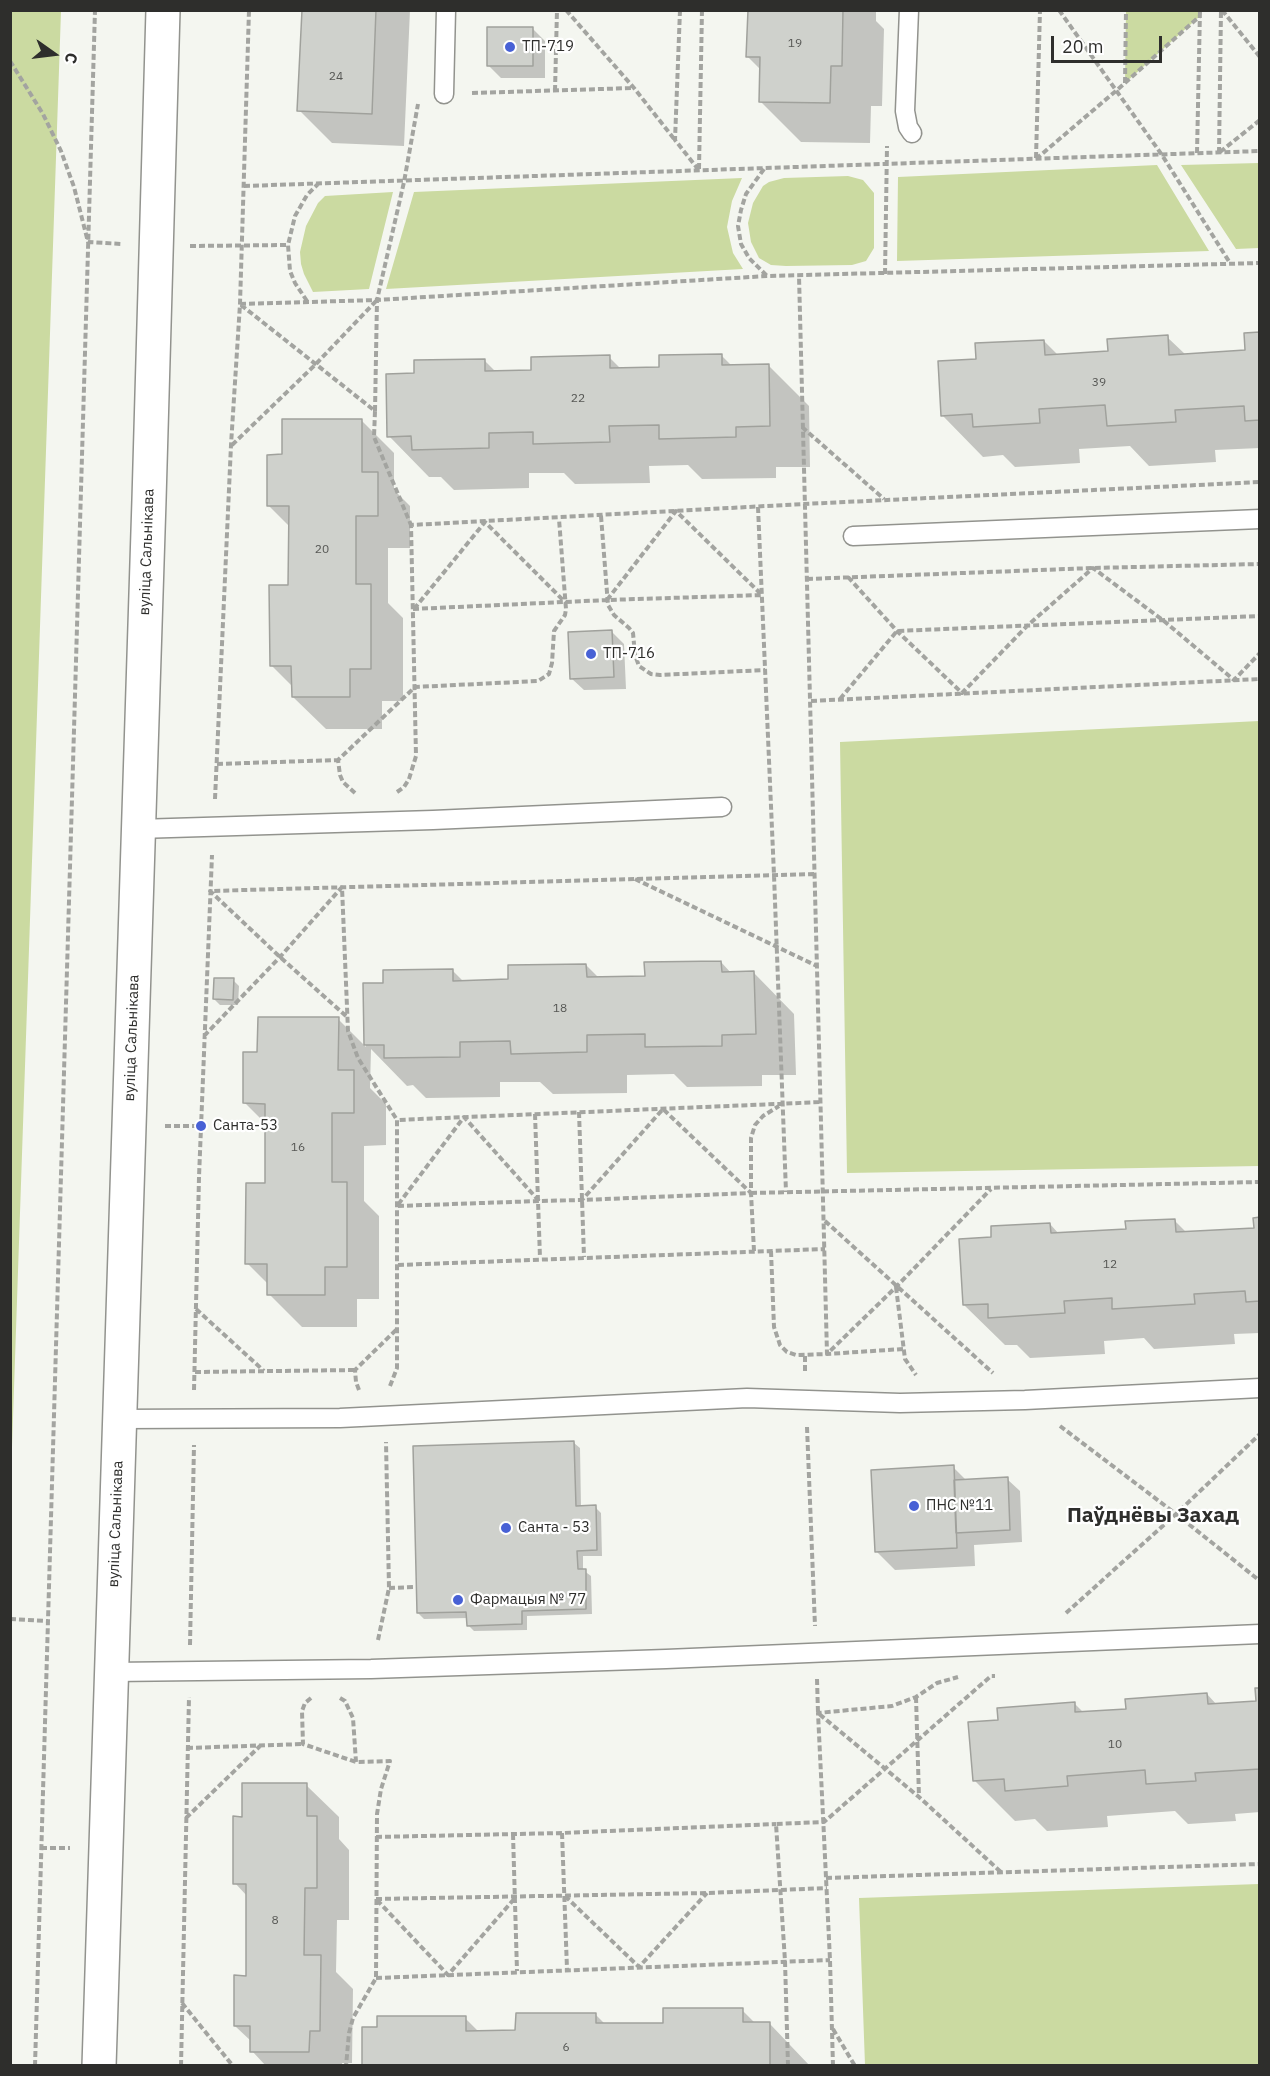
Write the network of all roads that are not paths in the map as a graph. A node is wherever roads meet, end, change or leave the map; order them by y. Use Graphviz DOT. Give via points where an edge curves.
graph roads {
  1 [pos="163,10"];
  2 [pos="446,10"];
  3 [pos="909,10"];
  4 [pos="444,93"];
  5 [pos="912,133"];
  6 [pos="1260,519"];
  7 [pos="854,536"];
  8 [pos="722,807"];
  9 [pos="138,830"];
  10 [pos="1260,1388"];
  11 [pos="119,1419"];
  12 [pos="1260,1634"];
  13 [pos="112,1672"];
  14 [pos="99,2066"];
  1 -- 9 [label="street, вуліца Сальнікава"];
  2 -- 4 [label="lane"];
  3 -- 5 [label="lane" via="905,111"];
  6 -- 7 [label="lane"];
  8 -- 9 [label="lane"];
  9 -- 11 [label="street, вуліца Сальнікава"];
  10 -- 11 [label="lane" via="1025,1400 880,1403 747,1398 385,1416"];
  11 -- 13 [label="street, вуліца Сальнікава"];
  12 -- 13 [label="lane" via="371,1669"];
  13 -- 14 [label="street, вуліца Сальнікава"];
}
